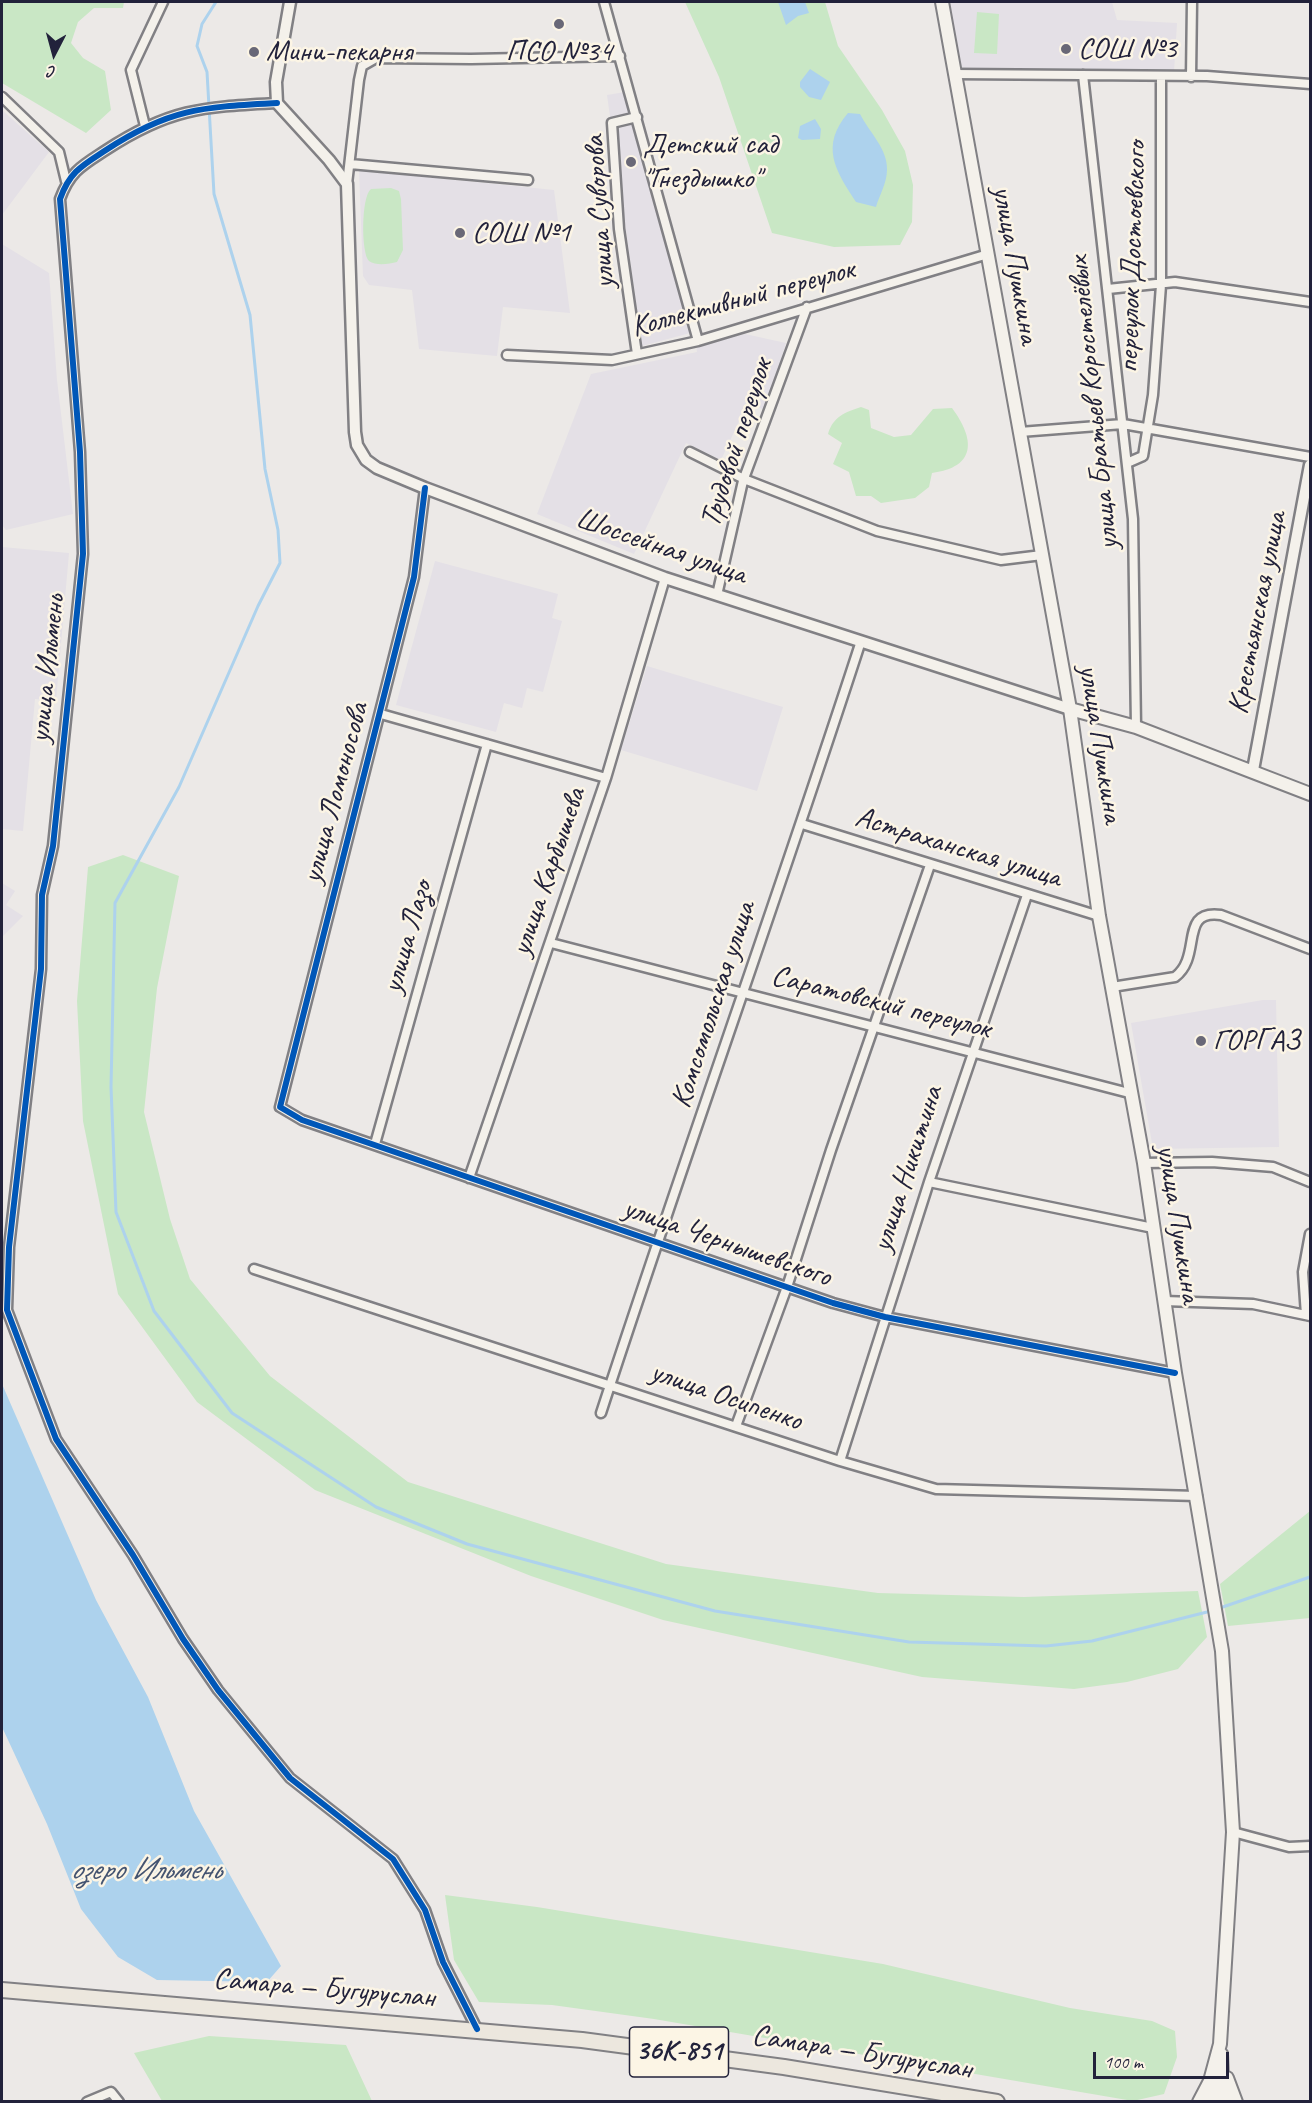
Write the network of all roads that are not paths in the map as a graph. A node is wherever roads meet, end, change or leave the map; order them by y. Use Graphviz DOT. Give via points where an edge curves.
graph roads {
  1 [pos="163,2"];
  2 [pos="290,2"];
  3 [pos="604,2"];
  4 [pos="942,2"];
  5 [pos="1192,2"];
  6 [pos="620,56"];
  7 [pos="954,74"];
  8 [pos="1083,75"];
  9 [pos="1191,76"];
  10 [pos="1161,78"];
  11 [pos="1311,84"];
  12 [pos="2,97"];
  13 [pos="277,103"];
  14 [pos="637,117"];
  15 [pos="145,126"];
  16 [pos="350,164"];
  17 [pos="528,180"];
  18 [pos="66,181"];
  19 [pos="347,184"];
  20 [pos="988,254"];
  21 [pos="1161,285"];
  22 [pos="1108,289"];
  23 [pos="1311,302"];
  24 [pos="807,307"];
  25 [pos="698,340"];
  26 [pos="637,354"];
  27 [pos="507,355"];
  28 [pos="1122,424"];
  29 [pos="1146,429"];
  30 [pos="1020,432"];
  31 [pos="690,453"];
  32 [pos="1311,457"];
  33 [pos="1127,463"];
  34 [pos="1311,465"];
  35 [pos="744,479"];
  36 [pos="425,488"];
  37 [pos="1042,555"];
  38 [pos="665,578"];
  39 [pos="717,595"];
  40 [pos="861,641"];
  41 [pos="1070,709"];
  42 [pos="381,714"];
  43 [pos="1136,727"];
  44 [pos="487,744"];
  45 [pos="1253,770"];
  46 [pos="606,778"];
  47 [pos="1311,794"];
  48 [pos="802,824"];
  49 [pos="930,865"];
  50 [pos="1027,895"];
  51 [pos="1099,916"];
  52 [pos="551,943"];
  53 [pos="1311,949"];
  54 [pos="1112,987"];
  55 [pos="742,992"];
  56 [pos="875,1027"];
  57 [pos="972,1052"];
  58 [pos="1129,1093"];
  59 [pos="280,1107"];
  60 [pos="375,1144"];
  61 [pos="1144,1163"];
  62 [pos="469,1178"];
  63 [pos="929,1182"];
  64 [pos="1311,1182"];
  65 [pos="1153,1228"];
  66 [pos="1311,1234"];
  67 [pos="657,1242"];
  68 [pos="254,1269"];
  69 [pos="788,1287"];
  70 [pos="1164,1301"];
  71 [pos="1309,1315"];
  72 [pos="885,1317"];
  73 [pos="1175,1373"];
  74 [pos="610,1384"];
  75 [pos="601,1413"];
  76 [pos="736,1426"];
  77 [pos="840,1461"];
  78 [pos="1197,1496"];
  79 [pos="1233,1832"];
  80 [pos="1311,1846"];
  81 [pos="2,1990"];
  82 [pos="477,2029"];
  83 [pos="1219,2065"];
  84 [pos="87,2102"];
  85 [pos="119,2102"];
  86 [pos="997,2102"];
  87 [pos="1199,2102"];
  88 [pos="1211,2102"];
  89 [pos="1223,2102"];
  90 [pos="1236,2102"];
  1 -- 15 [label="street" via="131,70"];
  2 -- 13 [label="street" via="276,82"];
  3 -- 6 [label="street, улица Суворова"];
  4 -- 7 [label="main road, улица Пушкина"];
  5 -- 9 [label="street"];
  6 -- 14 [label="street, улица Суворова"];
  6 -- 16 [label="street" via="376,58 362,66 358,80"];
  7 -- 8 [label="street"];
  7 -- 20 [label="main road, улица Пушкина"];
  8 -- 10 [label="street"];
  8 -- 22 [label="street, улица Братьев Коростелёвых"];
  9 -- 10 [label="street"];
  9 -- 11 [label="street"];
  10 -- 21 [label="street, переулок Достоевского"];
  12 -- 18 [label="street, улица Ильмень" via="59,152"];
  13 -- 15 [label="street" via="195,109"];
  13 -- 19 [label="street"];
  14 -- 25 [label="street, улица Суворова"];
  14 -- 26 [label="street, улица Суворова" via="612,123 620,229"];
  15 -- 18 [label="street" via="76,170"];
  16 -- 17 [label="street"];
  16 -- 19 [label="street"];
  18 -- 82 [label="street, улица Ильмень" via="60,199 80,452 83,554 53,846 42,895 41,969 9,1247 7,1310 56,1438 183,1639 218,1690 290,1778 393,1859 425,1910 443,1962"];
  19 -- 36 [label="street, Шоссейная улица" via="357,445 366,460 377,468"];
  20 -- 24 [label="street, Коллективный переулок"];
  20 -- 30 [label="main road, улица Пушкина"];
  21 -- 22 [label="street"];
  21 -- 23 [label="street" via="1175,282"];
  21 -- 29 [label="street, переулок Достоевского" via="1153,395"];
  22 -- 28 [label="street, улица Братьев Коростелёвых"];
  24 -- 25 [label="street, Коллективный переулок"];
  24 -- 35 [label="street, Трудовой переулок"];
  25 -- 26 [label="street, Коллективный переулок"];
  26 -- 27 [label="street, Коллективный переулок" via="612,360"];
  28 -- 29 [label="street"];
  28 -- 30 [label="street"];
  28 -- 33 [label="street, улица Братьев Коростелёвых"];
  29 -- 32 [label="street"];
  29 -- 33 [label="street, переулок Достоевского" via="1143,456"];
  30 -- 37 [label="main road, улица Пушкина"];
  31 -- 35 [label="street"];
  33 -- 43 [label="street, улица Братьев Коростелёвых" via="1133,519"];
  34 -- 45 [label="street, Крестьянская улица"];
  35 -- 37 [label="street" via="877,531 1001,560"];
  35 -- 39 [label="street, Трудовой переулок"];
  36 -- 38 [label="street, Шоссейная улица"];
  36 -- 42 [label="street, улица Ломоносова" via="414,577"];
  37 -- 41 [label="main road, улица Пушкина"];
  38 -- 39 [label="street, Шоссейная улица"];
  38 -- 46 [label="street, улица Карбышева"];
  39 -- 40 [label="street, Шоссейная улица"];
  40 -- 41 [label="street, Шоссейная улица"];
  40 -- 48 [label="street, Комсомольская улица"];
  41 -- 43 [label="main road, Шоссейная улица"];
  41 -- 51 [label="main road, улица Пушкина"];
  42 -- 44 [label="street"];
  42 -- 59 [label="street, улица Ломоносова"];
  43 -- 45 [label="main road, Шоссейная улица"];
  44 -- 46 [label="street"];
  44 -- 60 [label="street, улица Лазо"];
  45 -- 47 [label="main road, Шоссейная улица"];
  46 -- 52 [label="street, улица Карбышева"];
  48 -- 49 [label="street, Астраханская улица"];
  48 -- 55 [label="street, Комсомольская улица"];
  49 -- 50 [label="street, Астраханская улица"];
  49 -- 56 [label="street"];
  50 -- 51 [label="street, Астраханская улица"];
  50 -- 57 [label="street, улица Никитина"];
  51 -- 54 [label="main road, улица Пушкина"];
  52 -- 55 [label="street, Саратовский переулок"];
  52 -- 62 [label="street, улица Карбышева"];
  53 -- 54 [label="street" via="1209,914 1199,917 1194,925 1192,949 1183,970 1175,976"];
  54 -- 58 [label="main road, улица Пушкина"];
  55 -- 56 [label="street, Саратовский переулок"];
  55 -- 67 [label="street, Комсомольская улица"];
  56 -- 57 [label="street, Саратовский переулок"];
  56 -- 69 [label="street"];
  57 -- 58 [label="street, Саратовский переулок"];
  57 -- 63 [label="street, улица Никитина"];
  58 -- 61 [label="main road, улица Пушкина"];
  59 -- 60 [label="street, улица Чернышевского" via="302,1120"];
  60 -- 62 [label="street, улица Чернышевского"];
  61 -- 64 [label="street" via="1212,1162 1273,1167"];
  61 -- 65 [label="main road, улица Пушкина"];
  62 -- 67 [label="street, улица Чернышевского"];
  63 -- 65 [label="street"];
  63 -- 72 [label="street, улица Никитина"];
  65 -- 70 [label="main road, улица Пушкина"];
  66 -- 71 [label="street" via="1303,1272"];
  67 -- 69 [label="street, улица Чернышевского"];
  67 -- 74 [label="street, Комсомольская улица"];
  68 -- 74 [label="street, улица Осипенко"];
  69 -- 72 [label="street, улица Чернышевского"];
  69 -- 76 [label="street"];
  70 -- 71 [label="street" via="1253,1304"];
  70 -- 73 [label="main road, улица Пушкина"];
  72 -- 73 [label="street, улица Чернышевского"];
  72 -- 77 [label="street, улица Никитина"];
  73 -- 78 [label="main road, улица Пушкина"];
  74 -- 75 [label="street, Комсомольская улица"];
  74 -- 76 [label="street, улица Осипенко"];
  76 -- 77 [label="street, улица Осипенко"];
  77 -- 78 [label="street, улица Осипенко" via="936,1489"];
  78 -- 79 [label="main road, улица Пушкина" via="1222,1651"];
  79 -- 80 [label="street" via="1289,1847"];
  79 -- 83 [label="main road, улица Пушкина"];
  81 -- 82 [label="main road, Самара — Бугуруслан / 36К-851"];
  82 -- 86 [label="main road, Самара — Бугуруслан / 36К-851" via="682,2052"];
  83 -- 87 [label="main road"];
  83 -- 88 [label="main road"];
  83 -- 89 [label="main road"];
  83 -- 90 [label="main road"];
  84 -- 85 [label="street" via="111,2092"];
}
